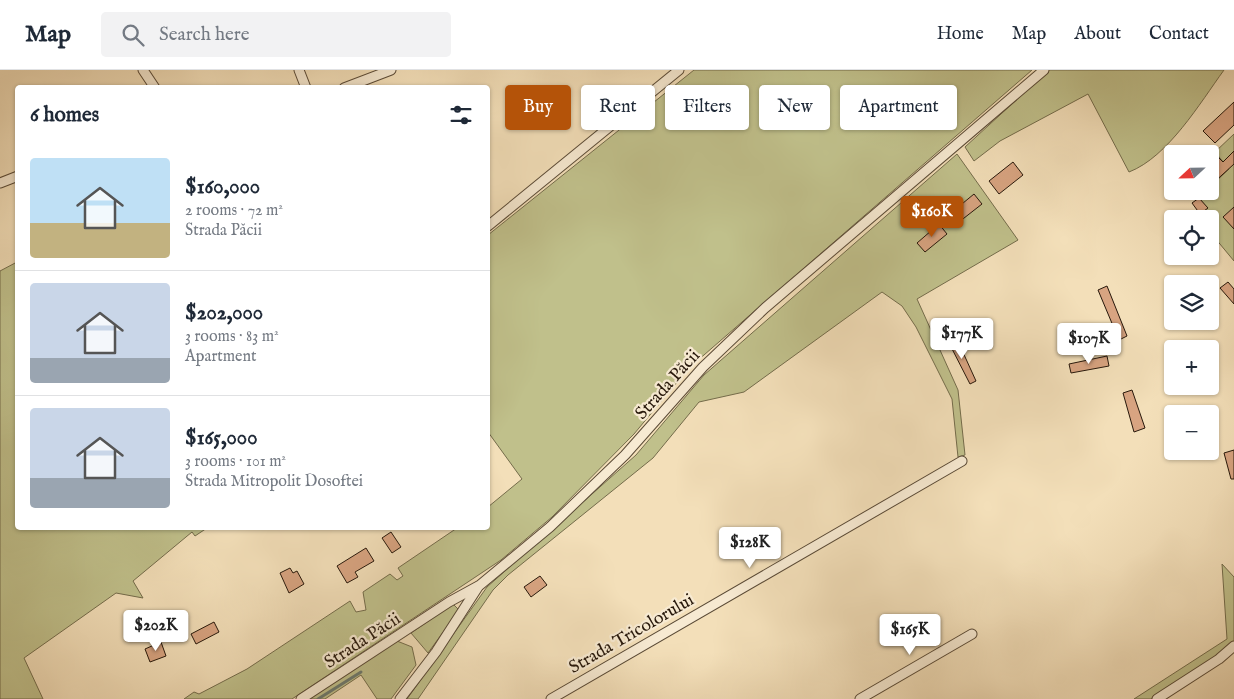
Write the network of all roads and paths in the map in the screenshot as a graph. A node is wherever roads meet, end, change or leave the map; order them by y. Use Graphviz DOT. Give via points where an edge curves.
graph roads {
  1 [pos="144,70"];
  2 [pos="299,70"];
  3 [pos="391,70"];
  4 [pos="679,70"];
  5 [pos="1044,70"];
  6 [pos="153,85"];
  7 [pos="305,85"];
  8 [pos="352,85"];
  9 [pos="15,177"];
  10 [pos="0,183"];
  11 [pos="490,224"];
  12 [pos="962,461"];
  13 [pos="480,584"];
  14 [pos="972,634"];
  15 [pos="1234,646"];
  16 [pos="301,699"];
  17 [pos="400,699"];
  18 [pos="551,699"];
  19 [pos="860,699"];
  20 [pos="1157,699"];
  1 -- 6 [label="street"];
  2 -- 7 [label="street"];
  3 -- 8 [label="street"];
  4 -- 11 [label="street"];
  5 -- 13 [label="street, Strada Păcii" via="765,308 703,367 625,456 550,527"];
  9 -- 10 [label="street"];
  12 -- 18 [label="street, Strada Tricolorului"];
  13 -- 16 [label="street, Strada Păcii"];
  13 -- 17 [label="street" via="436,652"];
  14 -- 19 [label="street"];
  15 -- 20 [label="street"];
}
